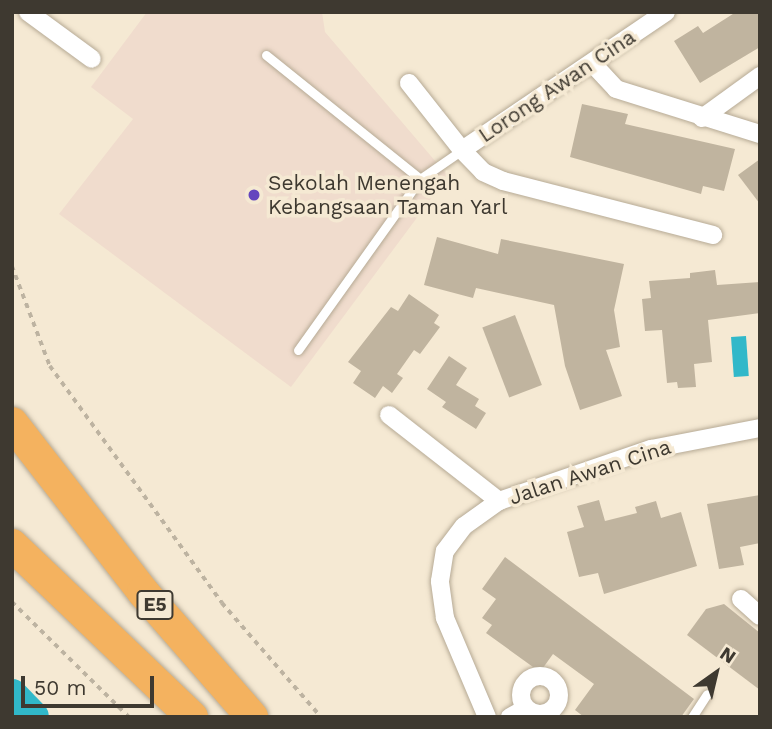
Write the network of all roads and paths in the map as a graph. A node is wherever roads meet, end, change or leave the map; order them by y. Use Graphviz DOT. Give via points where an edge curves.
graph roads {
  1 [pos="27,12"];
  2 [pos="666,12"];
  3 [pos="266,55"];
  4 [pos="92,60"];
  5 [pos="593,63"];
  6 [pos="760,76"];
  7 [pos="409,83"];
  8 [pos="702,118"];
  9 [pos="760,134"];
  10 [pos="462,150"];
  11 [pos="420,179"];
  12 [pos="713,235"];
  13 [pos="12,266"];
  14 [pos="299,350"];
  15 [pos="389,415"];
  16 [pos="12,423"];
  17 [pos="760,428"];
  18 [pos="499,501"];
  19 [pos="12,545"];
  20 [pos="741,599"];
  21 [pos="12,602"];
  22 [pos="760,616"];
  23 [pos="707,694"];
  24 [pos="129,717"];
  25 [pos="192,717"];
  26 [pos="252,717"];
  27 [pos="321,717"];
  28 [pos="487,717"];
  29 [pos="691,717"];
  1 -- 4 [label="street"];
  2 -- 5 [label="street, Lorong Awan Cina"];
  3 -- 11 [label="lane"];
  5 -- 8 [label="street" via="616,89"];
  5 -- 10 [label="street, Lorong Awan Cina"];
  6 -- 8 [label="street"];
  7 -- 10 [label="street"];
  8 -- 9 [label="street"];
  10 -- 11 [label="lane"];
  10 -- 12 [label="street, Lorong Awan Cina" via="482,172 503,181"];
  11 -- 14 [label="lane"];
  13 -- 27 [label="path" via="50,366 222,603"];
  15 -- 18 [label="street"];
  16 -- 26 [label="highway, E5" via="143,592"];
  17 -- 18 [label="street, Jalan Awan Cina" via="651,449"];
  18 -- 28 [label="street, Jalan Awan Cina" via="464,526 445,551 440,581 445,618"];
  19 -- 25 [label="highway, E5"];
  20 -- 22 [label="street"];
  21 -- 24 [label="path"];
  23 -- 29 [label="lane"];
}
